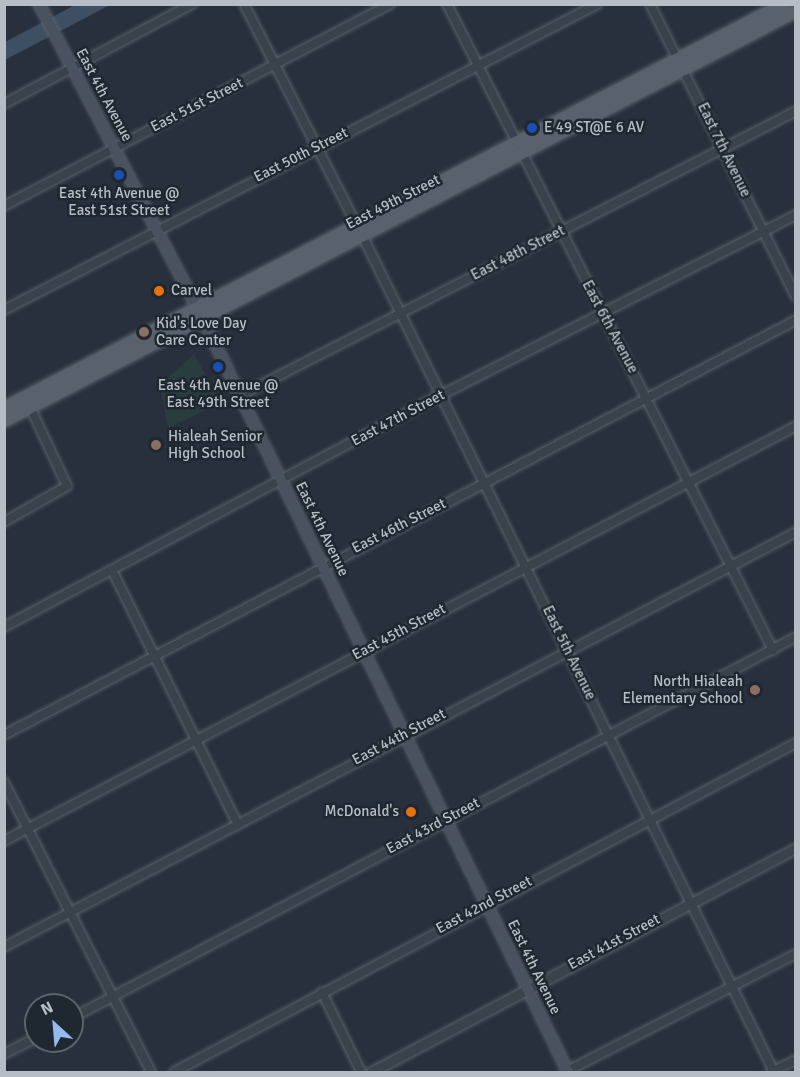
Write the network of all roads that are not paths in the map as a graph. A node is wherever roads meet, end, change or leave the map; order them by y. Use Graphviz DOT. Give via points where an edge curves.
graph roads {
  1 [pos="39,4"];
  2 [pos="192,4"];
  3 [pos="244,4"];
  4 [pos="390,4"];
  5 [pos="447,4"];
  6 [pos="598,4"];
  7 [pos="650,4"];
  8 [pos="784,4"];
  9 [pos="795,11"];
  10 [pos="680,63"];
  11 [pos="275,65"];
  12 [pos="480,67"];
  13 [pos="72,68"];
  14 [pos="4,104"];
  15 [pos="795,111"];
  16 [pos="317,146"];
  17 [pos="521,146"];
  18 [pos="115,147"];
  19 [pos="723,150"];
  20 [pos="4,207"];
  21 [pos="795,215"];
  22 [pos="157,229"];
  23 [pos="359,229"];
  24 [pos="562,231"];
  25 [pos="764,232"];
  26 [pos="795,297"];
  27 [pos="4,310"];
  28 [pos="200,311"];
  29 [pos="402,312"];
  30 [pos="604,314"];
  31 [pos="795,320"];
  32 [pos="241,395"];
  33 [pos="441,395"];
  34 [pos="646,398"];
  35 [pos="28,402"];
  36 [pos="4,408"];
  37 [pos="4,421"];
  38 [pos="795,426"];
  39 [pos="282,480"];
  40 [pos="484,483"];
  41 [pos="687,483"];
  42 [pos="4,522"];
  43 [pos="795,532"];
  44 [pos="323,566"];
  45 [pos="526,566"];
  46 [pos="729,567"];
  47 [pos="112,570"];
  48 [pos="4,627"];
  49 [pos="795,638"];
  50 [pos="364,650"];
  51 [pos="773,650"];
  52 [pos="567,651"];
  53 [pos="154,654"];
  54 [pos="404,734"];
  55 [pos="4,735"];
  56 [pos="609,735"];
  57 [pos="196,740"];
  58 [pos="795,743"];
  59 [pos="4,782"];
  60 [pos="446,819"];
  61 [pos="650,819"];
  62 [pos="237,823"];
  63 [pos="28,828"];
  64 [pos="4,841"];
  65 [pos="795,848"];
  66 [pos="691,901"];
  67 [pos="486,903"];
  68 [pos="70,912"];
  69 [pos="4,947"];
  70 [pos="795,954"];
  71 [pos="733,987"];
  72 [pos="528,989"];
  73 [pos="321,992"];
  74 [pos="114,996"];
  75 [pos="84,1012"];
  76 [pos="24,1044"];
  77 [pos="4,1054"];
  78 [pos="795,1060"];
  79 [pos="151,1072"];
  80 [pos="174,1072"];
  81 [pos="361,1072"];
  82 [pos="371,1072"];
  83 [pos="567,1072"];
  84 [pos="773,1072"];
  1 -- 13 [label="main road, East 4th Avenue"];
  2 -- 13 [label="street"];
  3 -- 11 [label="street, East 5th Avenue"];
  4 -- 11 [label="street, East 51st Street"];
  5 -- 12 [label="street, East 6th Avenue"];
  6 -- 12 [label="street, East 50th Street"];
  7 -- 10 [label="street, East 7th Avenue"];
  8 -- 10 [label="main road, East 49th Street"];
  9 -- 10 [label="main road, East 49th Street"];
  10 -- 17 [label="main road, East 49th Street"];
  10 -- 19 [label="street, East 7th Avenue"];
  11 -- 16 [label="street, East 5th Avenue"];
  11 -- 18 [label="street, East 51st Street"];
  12 -- 16 [label="street, East 50th Street"];
  12 -- 17 [label="street, East 6th Avenue"];
  13 -- 14 [label="street"];
  13 -- 18 [label="main road, East 4th Avenue"];
  15 -- 19 [label="street, East 48th Street"];
  16 -- 22 [label="street, East 50th Street"];
  16 -- 23 [label="street, East 5th Avenue"];
  17 -- 23 [label="main road, East 49th Street"];
  17 -- 23 [label="main road, East 49th Street" via="408,197"];
  17 -- 24 [label="street, East 6th Avenue"];
  18 -- 20 [label="street, East 51st Street"];
  18 -- 22 [label="main road, East 4th Avenue"];
  19 -- 24 [label="street, East 48th Street"];
  19 -- 25 [label="street, East 7th Avenue"];
  21 -- 25 [label="street, East 47th Street"];
  22 -- 27 [label="street, East 50th Street"];
  22 -- 28 [label="main road, East 4th Avenue"];
  23 -- 28 [label="main road, East 49th Street"];
  23 -- 28 [label="main road, East 49th Street" via="317,258"];
  23 -- 29 [label="street, East 5th Avenue"];
  24 -- 29 [label="street, East 48th Street"];
  24 -- 30 [label="street, East 6th Avenue"];
  25 -- 26 [label="street, East 7th Avenue"];
  25 -- 30 [label="street, East 47th Street"];
  28 -- 32 [label="main road, East 4th Avenue"];
  28 -- 35 [label="main road, East 49th Street"];
  29 -- 32 [label="street, East 48th Street"];
  29 -- 33 [label="street, East 5th Avenue"];
  30 -- 33 [label="street, East 47th Street"];
  30 -- 34 [label="street, East 6th Avenue"];
  31 -- 34 [label="street, East 46th Street"];
  32 -- 39 [label="main road, East 4th Avenue"];
  33 -- 39 [label="street, East 47th Street"];
  33 -- 40 [label="street, East 5th Avenue"];
  34 -- 40 [label="street, East 46th Street"];
  34 -- 41 [label="street, East 6th Avenue"];
  35 -- 36 [label="main road, East 49th Street"];
  35 -- 37 [label="main road, East 49th Street"];
  35 -- 42 [label="street" via="67,486"];
  38 -- 41 [label="street, East 45th Street"];
  39 -- 44 [label="main road, East 4th Avenue"];
  39 -- 47 [label="street, East 47th Street"];
  40 -- 44 [label="street, East 46th Street"];
  40 -- 45 [label="street, East 5th Avenue"];
  41 -- 45 [label="street, East 45th Street"];
  41 -- 46 [label="street, East 6th Avenue"];
  43 -- 46 [label="street, East 44th Street"];
  44 -- 50 [label="main road, East 4th Avenue"];
  44 -- 53 [label="street, East 46th Street"];
  45 -- 50 [label="street, East 45th Street"];
  45 -- 52 [label="street, East 5th Avenue"];
  46 -- 51 [label="street, East 6th Avenue"];
  46 -- 52 [label="street, East 44th Street"];
  47 -- 48 [label="street, East 47th Street"];
  47 -- 53 [label="street"];
  49 -- 51 [label="street, East 43rd Street"];
  50 -- 54 [label="main road, East 4th Avenue"];
  50 -- 57 [label="street, East 45th Street"];
  51 -- 56 [label="street, East 43rd Street"];
  52 -- 54 [label="street, East 44th Street"];
  52 -- 56 [label="street, East 5th Avenue"];
  53 -- 55 [label="street, East 46th Street"];
  53 -- 57 [label="street"];
  54 -- 60 [label="main road, East 4th Avenue"];
  54 -- 62 [label="street, East 44th Street"];
  56 -- 60 [label="street, East 43rd Street"];
  56 -- 61 [label="street, East 5th Avenue"];
  57 -- 62 [label="street"];
  57 -- 63 [label="street, East 45th Street"];
  58 -- 61 [label="street, East 42nd Street"];
  59 -- 63 [label="street"];
  60 -- 67 [label="main road, East 4th Avenue"];
  60 -- 74 [label="street, East 43rd Street"];
  61 -- 66 [label="street, East 5th Avenue"];
  61 -- 67 [label="street, East 42nd Street"];
  62 -- 68 [label="street, East 44th Street"];
  63 -- 64 [label="street, East 45th Street"];
  63 -- 68 [label="street"];
  65 -- 66 [label="street, East 41st Street"];
  66 -- 71 [label="street, East 5th Avenue"];
  66 -- 72 [label="street, East 41st Street"];
  67 -- 72 [label="main road, East 4th Avenue"];
  67 -- 73 [label="street, East 42nd Street"];
  68 -- 69 [label="street, East 44th Street"];
  68 -- 74 [label="street"];
  70 -- 71 [label="street"];
  71 -- 83 [label="street"];
  71 -- 84 [label="street, East 5th Avenue"];
  72 -- 82 [label="street, East 41st Street"];
  72 -- 83 [label="main road, East 4th Avenue"];
  73 -- 80 [label="street, East 42nd Street"];
  73 -- 81 [label="street"];
  74 -- 75 [label="street, East 43rd Street"];
  74 -- 79 [label="street"];
  76 -- 77 [label="street"];
  78 -- 84 [label="street"];
}
